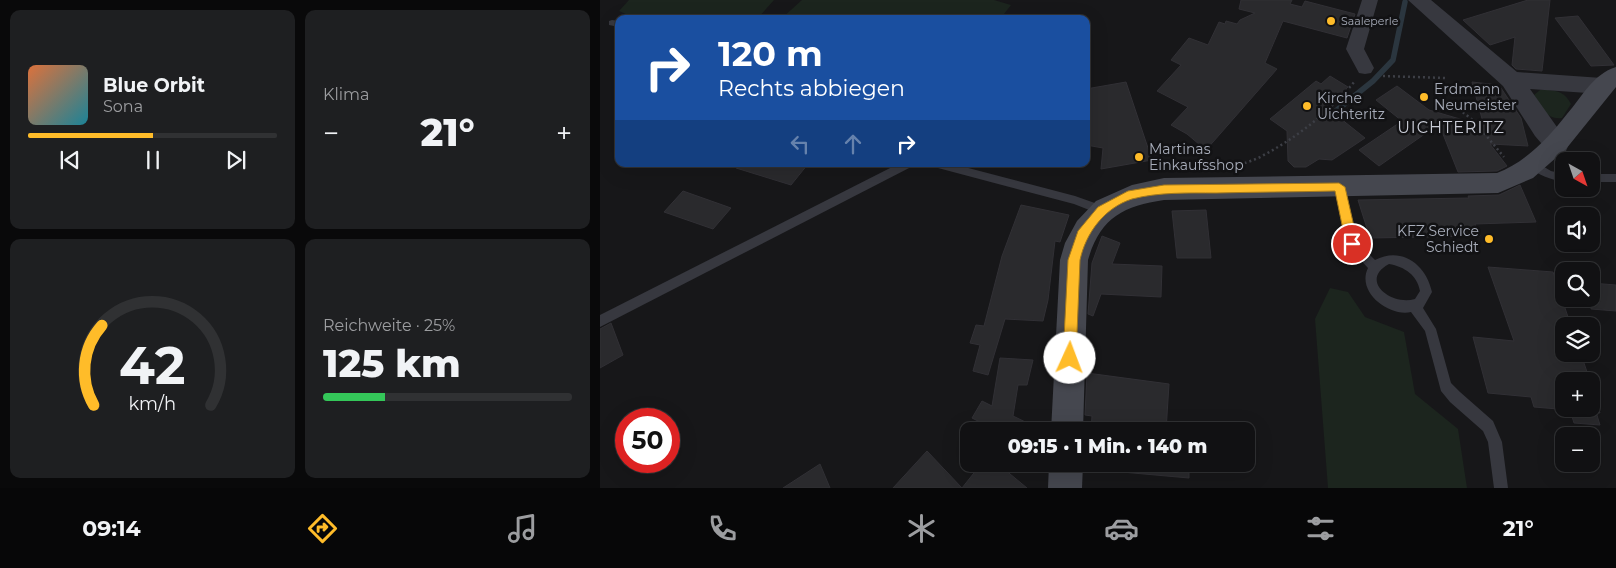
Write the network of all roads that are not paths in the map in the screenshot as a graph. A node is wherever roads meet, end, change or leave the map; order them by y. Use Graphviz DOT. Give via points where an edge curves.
graph roads {
  1 [pos="1370,0"];
  2 [pos="1418,0"];
  3 [pos="1365,68"];
  4 [pos="1512,80"];
  5 [pos="1611,81"];
  6 [pos="1557,144"];
  7 [pos="901,167"];
  8 [pos="949,167"];
  9 [pos="1526,170"];
  10 [pos="1555,176"];
  11 [pos="1600,178"];
  12 [pos="1616,178"];
  13 [pos="1339,187"];
  14 [pos="1102,210"];
  15 [pos="1374,266"];
  16 [pos="1414,306"];
  17 [pos="600,321"];
  18 [pos="1067,422"];
  19 [pos="1066,472"];
  20 [pos="1065,488"];
  21 [pos="1501,488"];
  1 -- 3 [label="street" via="1355,49"];
  2 -- 4 [label="street"];
  4 -- 5 [label="street"];
  4 -- 6 [label="street"];
  5 -- 6 [label="main road"];
  6 -- 9 [label="main road"];
  7 -- 17 [label="lane"];
  8 -- 14 [label="lane"];
  9 -- 10 [label="lane"];
  9 -- 13 [label="main road" via="1498,183"];
  11 -- 12 [label="lane"];
  13 -- 14 [label="main road" via="1147,191 1128,196"];
  13 -- 15 [label="lane" via="1352,244"];
  14 -- 18 [label="main road" via="1082,234 1074,260"];
  15 -- 16 [label="lane" via="1370,280 1378,296 1394,306"];
  15 -- 16 [label="lane" via="1388,259 1415,268 1426,292"];
  16 -- 21 [label="lane" via="1430,330 1446,386 1488,426 1495,442"];
  19 -- 20 [label="main road"];
}
